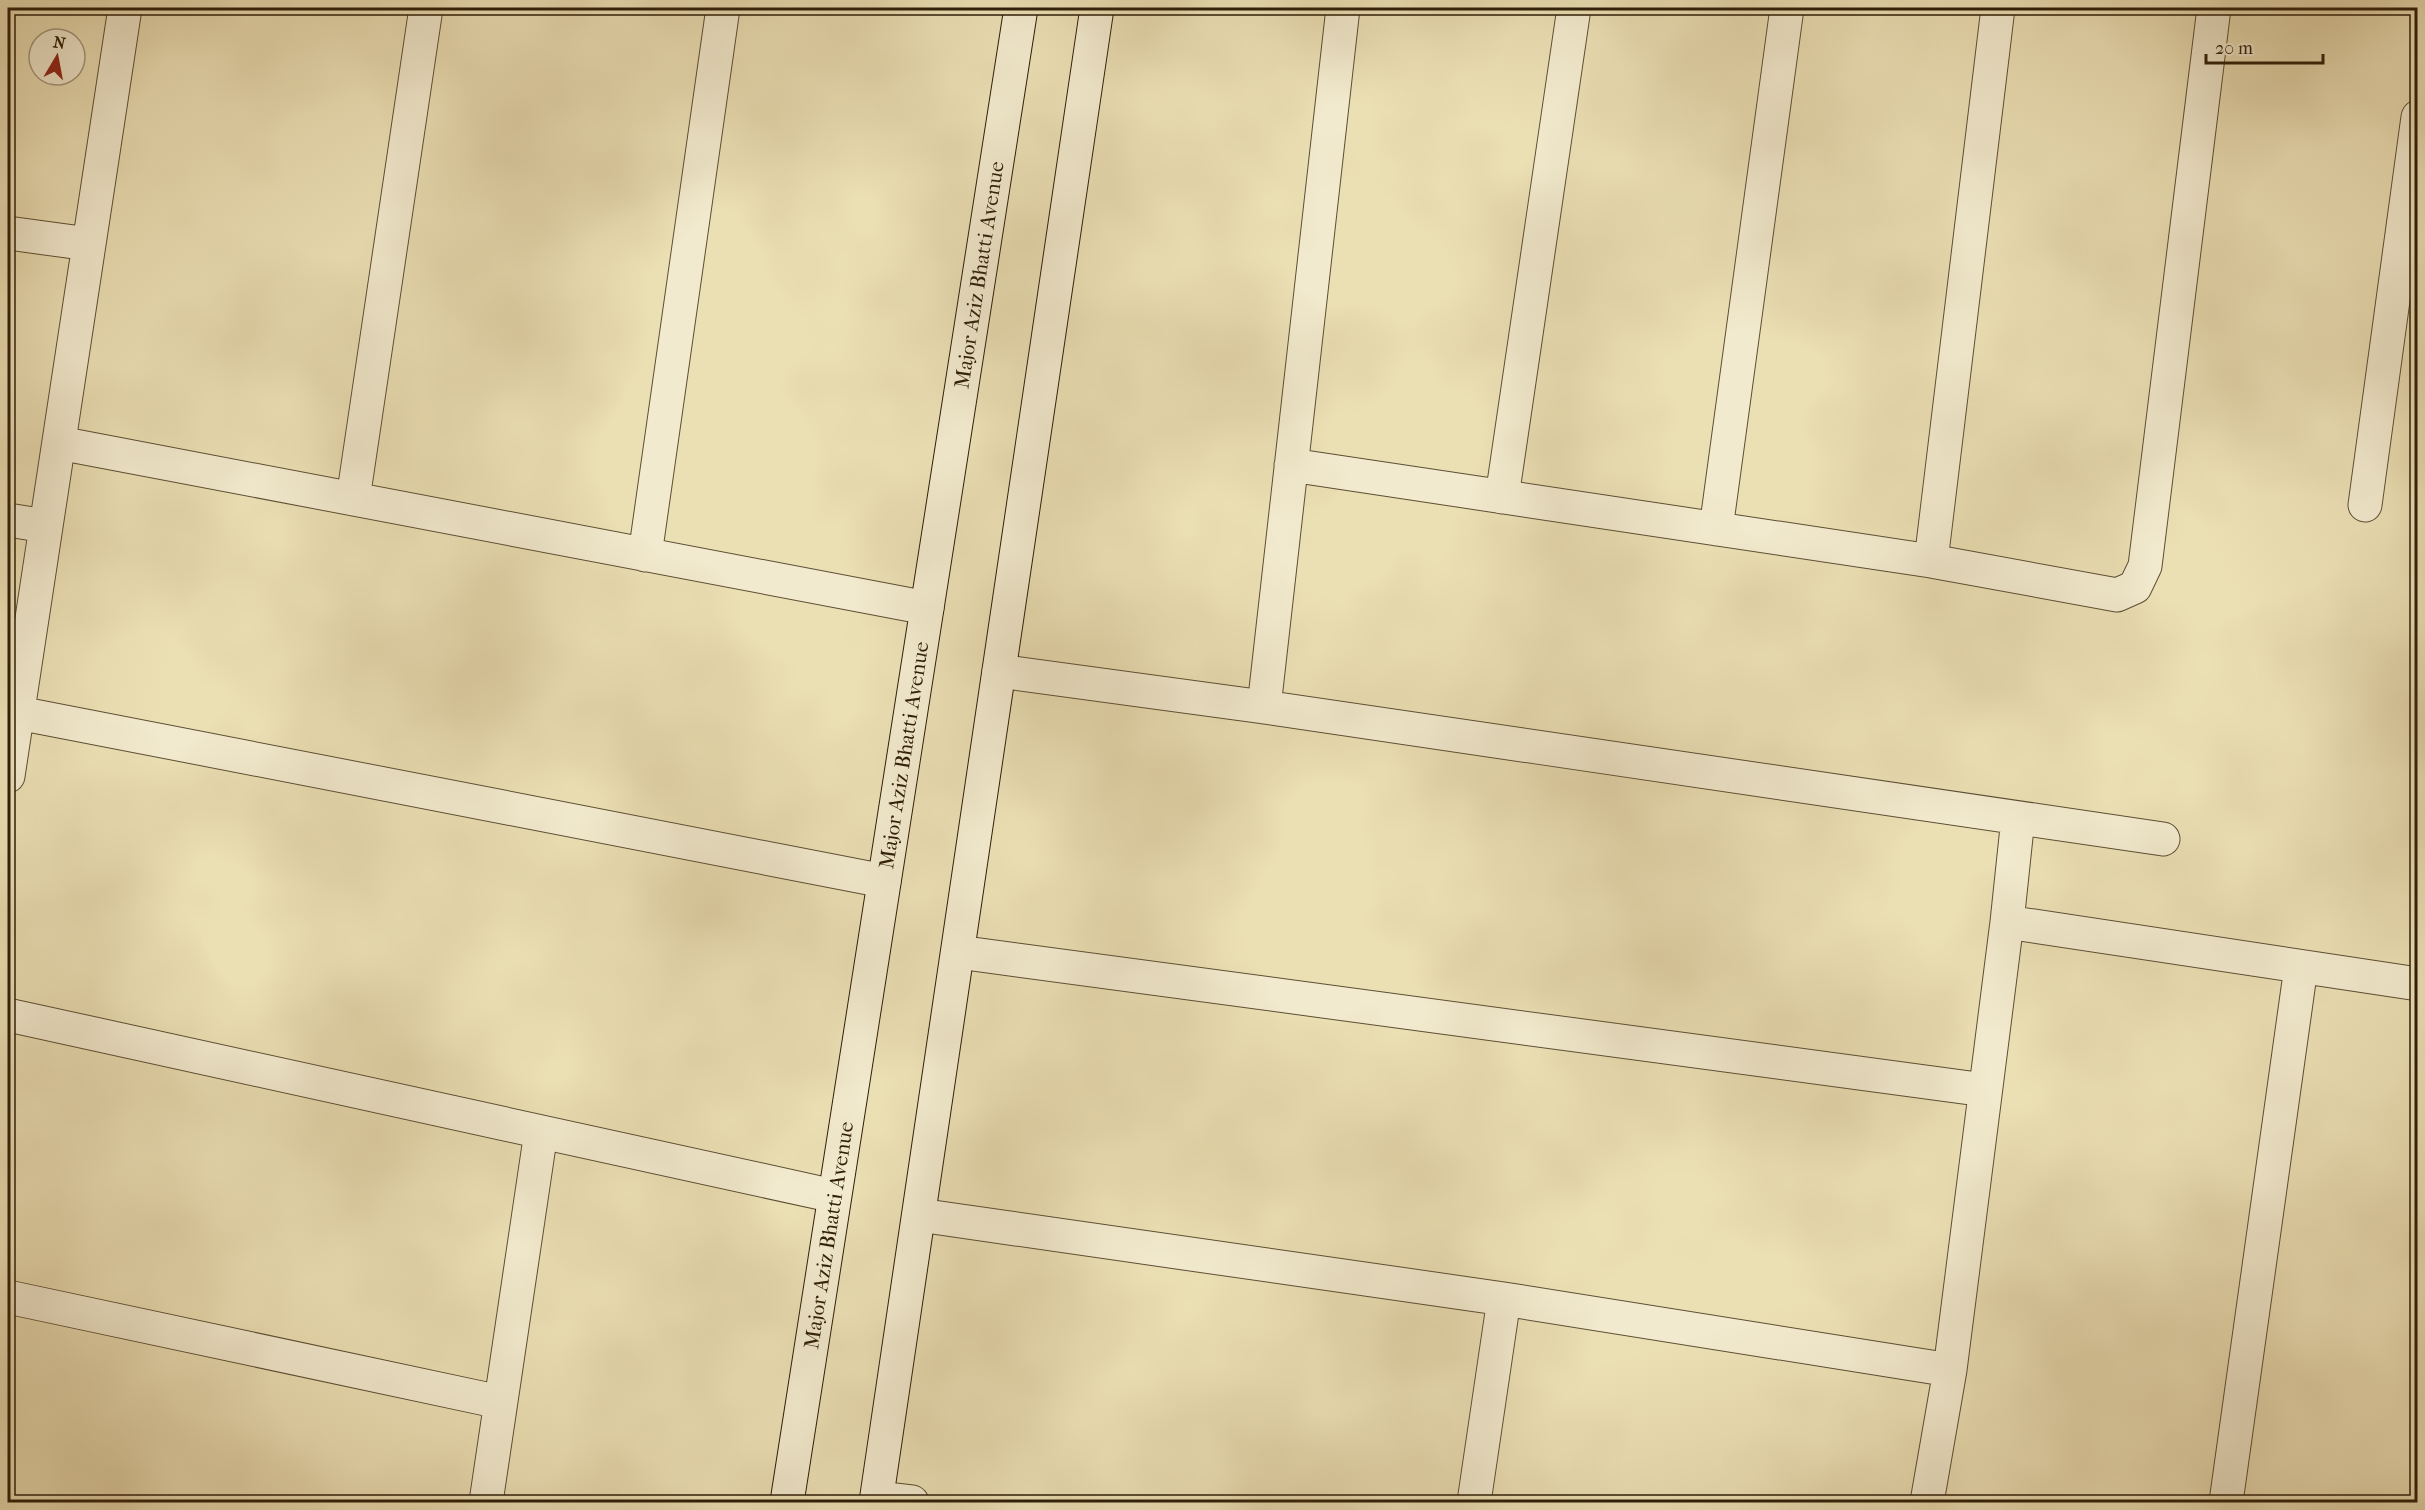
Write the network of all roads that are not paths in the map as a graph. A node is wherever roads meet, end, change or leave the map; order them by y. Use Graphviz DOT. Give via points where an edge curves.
graph roads {
  1 [pos="125,8"];
  2 [pos="426,8"];
  3 [pos="723,8"];
  4 [pos="1021,8"];
  5 [pos="1097,8"];
  6 [pos="1343,8"];
  7 [pos="1574,8"];
  8 [pos="1787,8"];
  9 [pos="1998,8"];
  10 [pos="2214,8"];
  11 [pos="2418,117"];
  12 [pos="8,233"];
  13 [pos="89,244"];
  14 [pos="58,443"];
  15 [pos="1291,465"];
  16 [pos="1503,497"];
  17 [pos="353,499"];
  18 [pos="2365,506"];
  19 [pos="8,520"];
  20 [pos="46,526"];
  21 [pos="1716,529"];
  22 [pos="645,555"];
  23 [pos="1931,561"];
  24 [pos="927,608"];
  25 [pos="999,671"];
  26 [pos="1264,707"];
  27 [pos="12,712"];
  28 [pos="8,776"];
  29 [pos="2018,818"];
  30 [pos="2163,839"];
  31 [pos="884,881"];
  32 [pos="2007,922"];
  33 [pos="958,952"];
  34 [pos="2301,968"];
  35 [pos="2418,984"];
  36 [pos="8,1015"];
  37 [pos="1985,1090"];
  38 [pos="541,1132"];
  39 [pos="834,1196"];
  40 [pos="919,1215"];
  41 [pos="8,1297"];
  42 [pos="1504,1299"];
  43 [pos="1950,1370"];
  44 [pos="500,1402"];
  45 [pos="876,1500"];
  46 [pos="486,1503"];
  47 [pos="787,1503"];
  48 [pos="912,1503"];
  49 [pos="1474,1503"];
  50 [pos="1927,1503"];
  51 [pos="2226,1503"];
  1 -- 13 [label="street"];
  2 -- 17 [label="street"];
  3 -- 22 [label="street"];
  4 -- 24 [label="street, Major Aziz Bhatti Avenue"];
  5 -- 25 [label="street"];
  6 -- 15 [label="street"];
  7 -- 16 [label="street"];
  8 -- 21 [label="street"];
  9 -- 23 [label="street"];
  10 -- 23 [label="street" via="2145,566 2135,587 2117,595"];
  11 -- 18 [label="street"];
  12 -- 13 [label="street"];
  13 -- 14 [label="street"];
  14 -- 17 [label="street"];
  14 -- 20 [label="street"];
  15 -- 16 [label="street"];
  15 -- 26 [label="street"];
  16 -- 21 [label="street"];
  17 -- 22 [label="street"];
  19 -- 20 [label="street"];
  20 -- 27 [label="street"];
  21 -- 23 [label="street"];
  22 -- 24 [label="street"];
  24 -- 31 [label="street, Major Aziz Bhatti Avenue"];
  25 -- 26 [label="street"];
  25 -- 33 [label="street"];
  26 -- 29 [label="street"];
  27 -- 28 [label="street"];
  27 -- 31 [label="street"];
  29 -- 30 [label="street"];
  29 -- 32 [label="street"];
  31 -- 39 [label="street, Major Aziz Bhatti Avenue"];
  32 -- 34 [label="street"];
  32 -- 37 [label="street"];
  33 -- 37 [label="street"];
  33 -- 40 [label="street"];
  34 -- 35 [label="street"];
  34 -- 51 [label="street"];
  36 -- 38 [label="street"];
  37 -- 43 [label="street"];
  38 -- 39 [label="street"];
  38 -- 44 [label="street"];
  39 -- 47 [label="street, Major Aziz Bhatti Avenue"];
  40 -- 42 [label="street"];
  40 -- 45 [label="street"];
  41 -- 44 [label="street"];
  42 -- 43 [label="street"];
  42 -- 49 [label="street"];
  43 -- 50 [label="street"];
  44 -- 46 [label="street"];
  45 -- 48 [label="street"];
}
